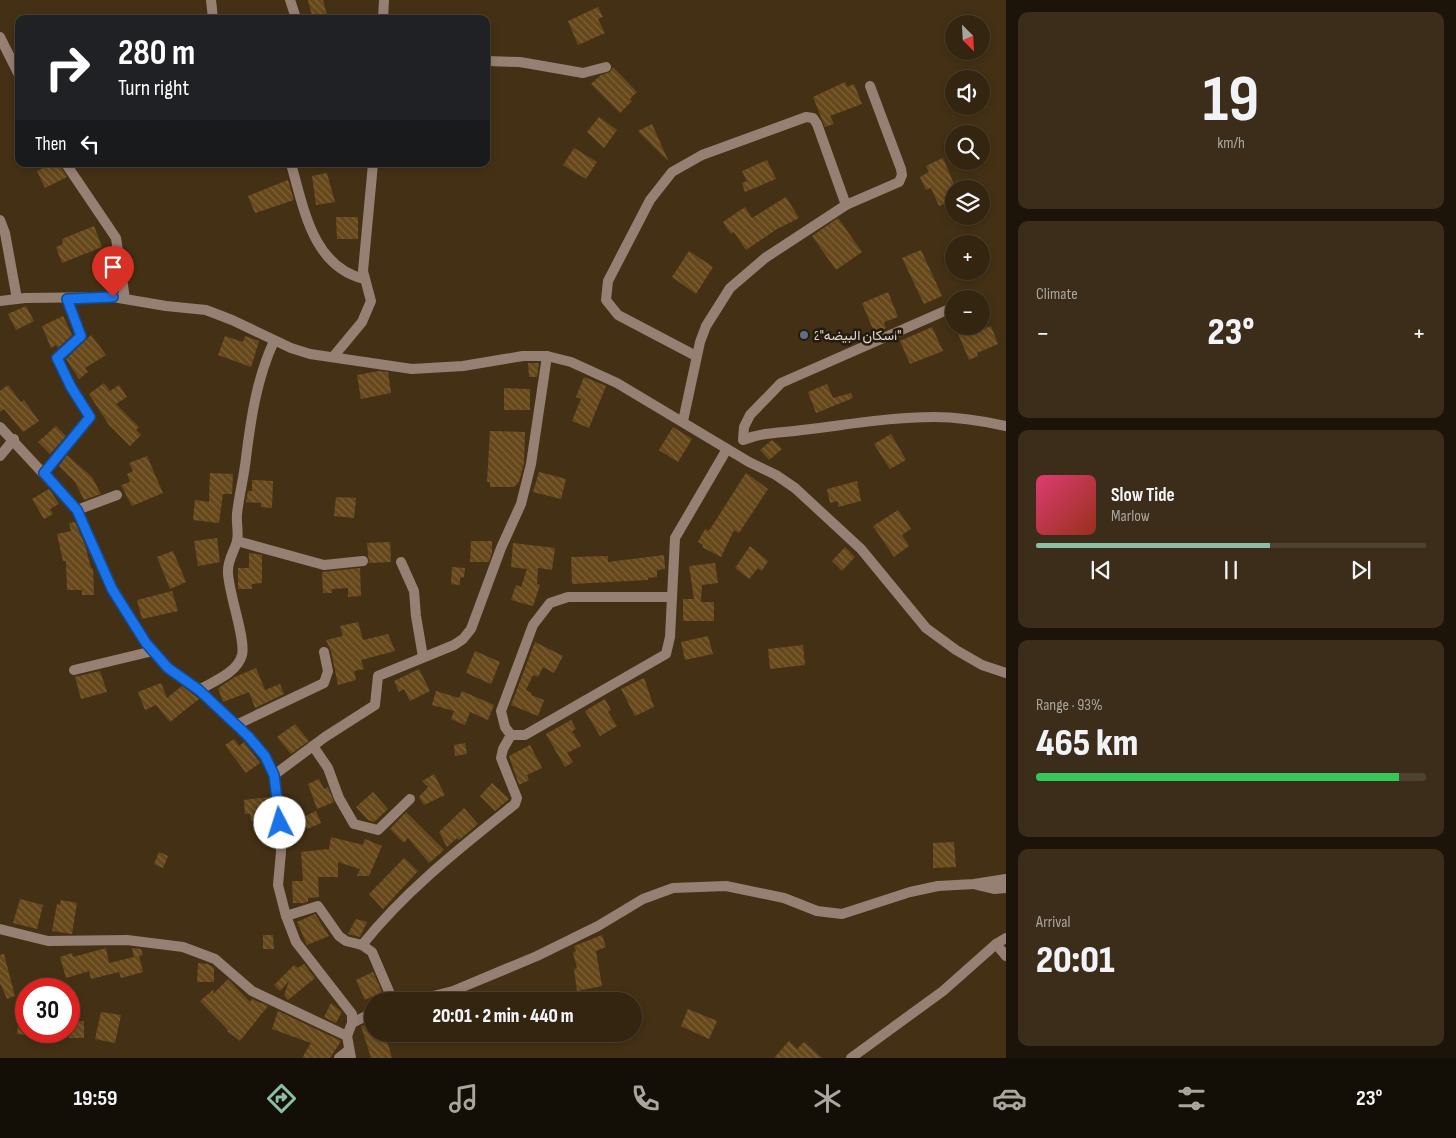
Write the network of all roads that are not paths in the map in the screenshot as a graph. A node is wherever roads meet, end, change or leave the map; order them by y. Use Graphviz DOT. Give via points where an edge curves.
graph roads {
  1 [pos="211,0"];
  2 [pos="290,0"];
  3 [pos="384,0"];
  4 [pos="213,15"];
  5 [pos="295,15"];
  6 [pos="383,15"];
  7 [pos="0,37"];
  8 [pos="490,62"];
  9 [pos="15,67"];
  10 [pos="606,67"];
  11 [pos="870,86"];
  12 [pos="68,167"];
  13 [pos="291,167"];
  14 [pos="373,167"];
  15 [pos="846,205"];
  16 [pos="0,220"];
  17 [pos="364,279"];
  18 [pos="17,299"];
  19 [pos="67,299"];
  20 [pos="125,299"];
  21 [pos="0,301"];
  22 [pos="945,311"];
  23 [pos="274,341"];
  24 [pos="546,356"];
  25 [pos="696,356"];
  26 [pos="333,358"];
  27 [pos="683,421"];
  28 [pos="1006,426"];
  29 [pos="0,427"];
  30 [pos="14,439"];
  31 [pos="727,449"];
  32 [pos="0,456"];
  33 [pos="44,473"];
  34 [pos="117,495"];
  35 [pos="77,510"];
  36 [pos="237,541"];
  37 [pos="363,561"];
  38 [pos="401,562"];
  39 [pos="672,598"];
  40 [pos="153,651"];
  41 [pos="324,652"];
  42 [pos="424,657"];
  43 [pos="74,670"];
  44 [pos="1006,673"];
  45 [pos="199,690"];
  46 [pos="236,725"];
  47 [pos="511,735"];
  48 [pos="313,746"];
  49 [pos="274,775"];
  50 [pos="410,799"];
  51 [pos="1006,879"];
  52 [pos="974,884"];
  53 [pos="1006,888"];
  54 [pos="286,916"];
  55 [pos="0,929"];
  56 [pos="1006,931"];
  57 [pos="1006,938"];
  58 [pos="996,944"];
  59 [pos="362,945"];
  60 [pos="1006,956"];
  61 [pos="389,992"];
  62 [pos="449,992"];
  63 [pos="364,1017"];
  64 [pos="352,1023"];
  65 [pos="347,1036"];
  66 [pos="350,1054"];
  67 [pos="339,1058"];
  68 [pos="851,1058"];
  1 -- 4 [label="street"];
  2 -- 5 [label="street"];
  3 -- 6 [label="street"];
  7 -- 9 [label="street"];
  8 -- 10 [label="street" via="520,62 583,73"];
  11 -- 15 [label="street" via="902,175 892,186"];
  12 -- 20 [label="street" via="116,238"];
  13 -- 17 [label="street" via="318,245 339,268"];
  14 -- 17 [label="street"];
  15 -- 25 [label="street" via="765,258 730,288 706,326"];
  15 -- 25 [label="street" via="813,118 806,117 702,155 672,172 650,200 608,281 606,300 618,315"];
  16 -- 18 [label="street"];
  17 -- 26 [label="street" via="370,293 368,312"];
  18 -- 19 [label="street"];
  18 -- 21 [label="street"];
  19 -- 20 [label="street"];
  19 -- 33 [label="street" via="81,336 57,358 90,417"];
  20 -- 23 [label="street" via="206,310"];
  22 -- 28 [label="street" via="781,383 750,415 744,427 743,440 761,433 891,419 936,417"];
  23 -- 26 [label="street" via="310,354"];
  23 -- 36 [label="street" via="262,366 256,392 237,516"];
  24 -- 26 [label="street" via="412,369"];
  24 -- 27 [label="street" via="595,372"];
  24 -- 42 [label="street" via="531,464 521,504 471,629 463,640"];
  25 -- 27 [label="street"];
  27 -- 31 [label="street"];
  29 -- 30 [label="street"];
  30 -- 32 [label="street"];
  30 -- 33 [label="street"];
  31 -- 39 [label="street" via="675,538"];
  31 -- 44 [label="street" via="776,475 840,528 888,578 906,606 926,628 982,665"];
  33 -- 35 [label="street"];
  34 -- 35 [label="street"];
  35 -- 40 [label="street" via="112,589"];
  36 -- 37 [label="street" via="324,565"];
  36 -- 45 [label="street" via="227,571 243,641 242,654 238,664"];
  38 -- 42 [label="street" via="414,590"];
  39 -- 47 [label="street" via="668,651 662,657 526,735"];
  39 -- 47 [label="street" via="568,597 550,603 533,625 501,711 505,728"];
  40 -- 43 [label="street"];
  40 -- 45 [label="street" via="168,668"];
  41 -- 46 [label="street" via="328,671 324,683"];
  42 -- 48 [label="street" via="378,676 375,705"];
  45 -- 46 [label="street"];
  46 -- 49 [label="street" via="265,756"];
  47 -- 59 [label="street" via="501,758 517,798 515,804 435,868 386,914"];
  48 -- 49 [label="street"];
  48 -- 50 [label="street" via="328,768 339,798 354,824 378,830"];
  49 -- 54 [label="street" via="281,852 278,885"];
  51 -- 52 [label="street"];
  52 -- 53 [label="street"];
  52 -- 62 [label="street" via="910,892 842,914 817,911 784,898 726,886 673,888 643,898 598,926 537,956"];
  54 -- 59 [label="street" via="318,906 339,936"];
  54 -- 64 [label="street" via="296,942 352,1014"];
  55 -- 65 [label="street" via="48,941 127,940 192,950 214,959 252,991"];
  56 -- 58 [label="street"];
  57 -- 58 [label="street"];
  58 -- 60 [label="street"];
  58 -- 68 [label="street" via="943,991"];
  59 -- 61 [label="street" via="372,952"];
  63 -- 64 [label="street"];
  64 -- 65 [label="street"];
  65 -- 66 [label="street"];
  66 -- 67 [label="street"];
}
